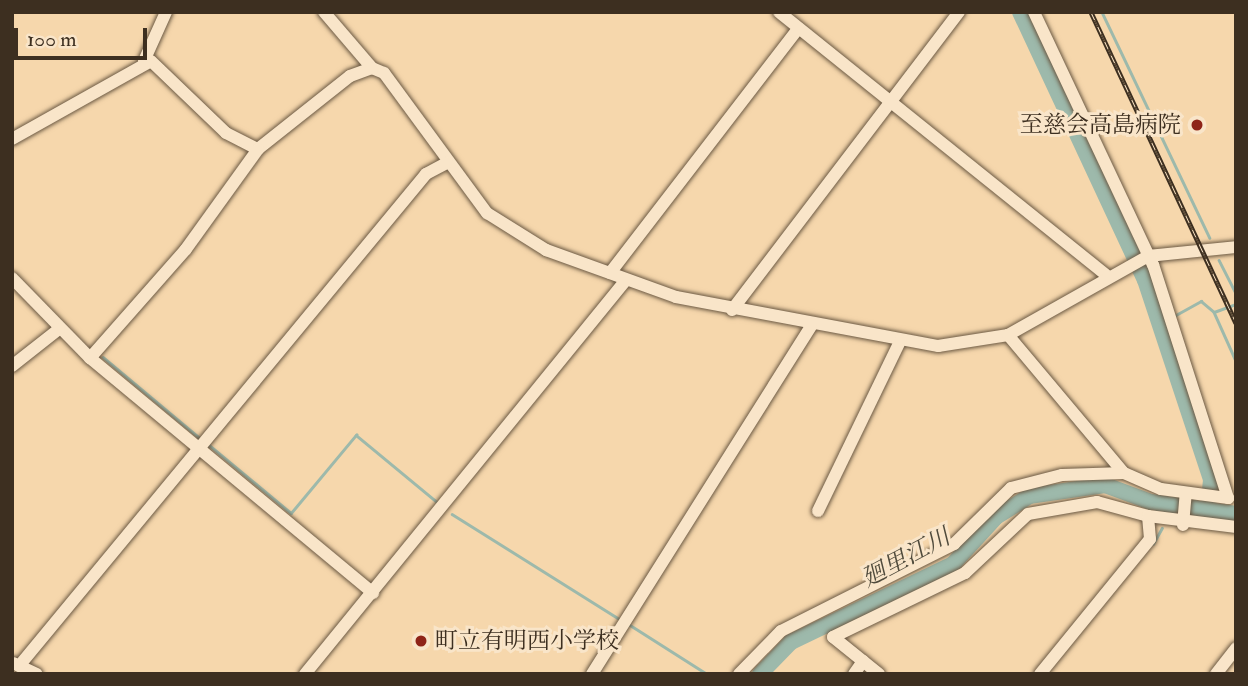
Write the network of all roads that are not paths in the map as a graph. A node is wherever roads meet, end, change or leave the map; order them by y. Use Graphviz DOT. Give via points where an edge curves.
graph roads {
  1 [pos="166,12"];
  2 [pos="324,12"];
  3 [pos="779,12"];
  4 [pos="959,12"];
  5 [pos="1034,12"];
  6 [pos="799,28"];
  7 [pos="144,61"];
  8 [pos="372,68"];
  9 [pos="891,100"];
  10 [pos="12,139"];
  11 [pos="258,149"];
  12 [pos="447,163"];
  13 [pos="1236,247"];
  14 [pos="1149,256"];
  15 [pos="610,274"];
  16 [pos="1106,275"];
  17 [pos="12,278"];
  18 [pos="626,280"];
  19 [pos="732,310"];
  20 [pos="811,326"];
  21 [pos="59,329"];
  22 [pos="1008,335"];
  23 [pos="900,341"];
  24 [pos="90,358"];
  25 [pos="12,366"];
  26 [pos="202,443"];
  27 [pos="1124,473"];
  28 [pos="1186,493"];
  29 [pos="818,511"];
  30 [pos="1148,516"];
  31 [pos="1183,525"];
  32 [pos="1236,527"];
  33 [pos="373,593"];
  34 [pos="1236,648"];
  35 [pos="863,662"];
  36 [pos="15,664"];
  37 [pos="37,674"];
  38 [pos="305,674"];
  39 [pos="592,674"];
  40 [pos="739,674"];
  41 [pos="854,674"];
  42 [pos="879,674"];
  43 [pos="1040,674"];
  44 [pos="1216,674"];
  1 -- 7 [label="street"];
  2 -- 8 [label="street"];
  3 -- 6 [label="street"];
  4 -- 9 [label="street"];
  5 -- 14 [label="street"];
  6 -- 9 [label="street"];
  6 -- 15 [label="street"];
  7 -- 10 [label="street"];
  7 -- 11 [label="street" via="156,64 226,133"];
  8 -- 11 [label="street" via="350,76"];
  8 -- 12 [label="street" via="384,73"];
  9 -- 16 [label="street"];
  9 -- 19 [label="street"];
  11 -- 24 [label="street" via="186,249"];
  12 -- 15 [label="street" via="473,198 514,234"];
  12 -- 26 [label="street" via="426,174"];
  13 -- 14 [label="street"];
  14 -- 16 [label="street"];
  14 -- 28 [label="street" via="1228,498"];
  15 -- 18 [label="street"];
  16 -- 22 [label="street"];
  17 -- 21 [label="street"];
  18 -- 19 [label="street"];
  18 -- 33 [label="street"];
  19 -- 20 [label="street"];
  20 -- 23 [label="street"];
  20 -- 39 [label="street"];
  21 -- 24 [label="street"];
  21 -- 25 [label="street"];
  22 -- 23 [label="street" via="973,344"];
  22 -- 27 [label="street"];
  23 -- 29 [label="street"];
  24 -- 26 [label="street"];
  26 -- 33 [label="street"];
  26 -- 36 [label="street"];
  27 -- 28 [label="street"];
  27 -- 40 [label="street" via="1062,475 1011,488 954,544 781,631"];
  28 -- 31 [label="street"];
  30 -- 31 [label="street"];
  30 -- 35 [label="street" via="1097,502 1028,514 965,573 833,638"];
  30 -- 43 [label="street" via="1150,539"];
  31 -- 32 [label="street"];
  33 -- 38 [label="street"];
  34 -- 44 [label="street"];
  35 -- 41 [label="street"];
  35 -- 42 [label="street"];
  36 -- 37 [label="street"];
}
